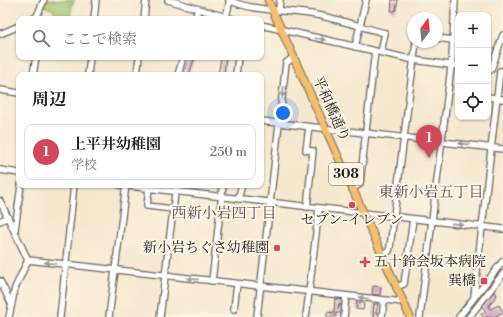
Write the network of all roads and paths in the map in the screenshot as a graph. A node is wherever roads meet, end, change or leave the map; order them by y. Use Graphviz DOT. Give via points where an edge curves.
graph roads {
  1 [pos="44,0"];
  2 [pos="96,0"];
  3 [pos="146,0"];
  4 [pos="168,0"];
  5 [pos="230,0"];
  6 [pos="268,0"];
  7 [pos="280,0"];
  8 [pos="366,0"];
  9 [pos="455,0"];
  10 [pos="198,9"];
  11 [pos="276,10"];
  12 [pos="36,16"];
  13 [pos="94,16"];
  14 [pos="144,16"];
  15 [pos="196,16"];
  16 [pos="222,16"];
  17 [pos="226,16"];
  18 [pos="264,26"];
  19 [pos="16,27"];
  20 [pos="360,27"];
  21 [pos="282,30"];
  22 [pos="0,34"];
  23 [pos="503,35"];
  24 [pos="443,39"];
  25 [pos="454,40"];
  26 [pos="355,46"];
  27 [pos="415,48"];
  28 [pos="378,52"];
  29 [pos="294,57"];
  30 [pos="36,60"];
  31 [pos="90,60"];
  32 [pos="139,60"];
  33 [pos="183,60"];
  34 [pos="238,60"];
  35 [pos="414,60"];
  36 [pos="491,64"];
  37 [pos="451,65"];
  38 [pos="455,66"];
  39 [pos="491,69"];
  40 [pos="501,71"];
  41 [pos="34,72"];
  42 [pos="88,72"];
  43 [pos="137,72"];
  44 [pos="179,72"];
  45 [pos="236,72"];
  46 [pos="0,90"];
  47 [pos="16,93"];
  48 [pos="500,98"];
  49 [pos="264,121"];
  50 [pos="279,122"];
  51 [pos="309,127"];
  52 [pos="326,129"];
  53 [pos="366,133"];
  54 [pos="403,138"];
  55 [pos="441,142"];
  56 [pos="491,147"];
  57 [pos="503,149"];
  58 [pos="0,170"];
  59 [pos="16,173"];
  60 [pos="21,188"];
  61 [pos="74,188"];
  62 [pos="124,188"];
  63 [pos="149,188"];
  64 [pos="175,188"];
  65 [pos="223,188"];
  66 [pos="241,188"];
  67 [pos="352,189"];
  68 [pos="222,196"];
  69 [pos="238,199"];
  70 [pos="0,201"];
  71 [pos="270,202"];
  72 [pos="307,207"];
  73 [pos="319,208"];
  74 [pos="173,209"];
  75 [pos="363,213"];
  76 [pos="393,216"];
  77 [pos="8,217"];
  78 [pos="413,219"];
  79 [pos="0,221"];
  80 [pos="432,221"];
  81 [pos="481,226"];
  82 [pos="503,229"];
  83 [pos="15,231"];
  84 [pos="382,255"];
  85 [pos="28,260"];
  86 [pos="503,261"];
  87 [pos="66,264"];
  88 [pos="115,270"];
  89 [pos="503,275"];
  90 [pos="165,276"];
  91 [pos="0,281"];
  92 [pos="212,281"];
  93 [pos="237,284"];
  94 [pos="396,286"];
  95 [pos="260,287"];
  96 [pos="309,292"];
  97 [pos="346,296"];
  98 [pos="474,297"];
  99 [pos="384,301"];
  100 [pos="403,302"];
  101 [pos="11,303"];
  102 [pos="234,309"];
  103 [pos="9,317"];
  104 [pos="60,317"];
  105 [pos="109,317"];
  106 [pos="160,317"];
  107 [pos="257,317"];
  108 [pos="306,317"];
  109 [pos="344,317"];
  110 [pos="382,317"];
  111 [pos="410,317"];
  112 [pos="420,317"];
  113 [pos="459,317"];
  114 [pos="470,317"];
  1 -- 12 [label="street"];
  2 -- 13 [label="street"];
  3 -- 14 [label="street"];
  4 -- 10 [label="street"];
  5 -- 11 [label="street"];
  5 -- 17 [label="street"];
  6 -- 11 [label="main road, 平和橋通り / 308"];
  7 -- 11 [label="street"];
  8 -- 20 [label="street"];
  9 -- 25 [label="street"];
  10 -- 15 [label="street"];
  10 -- 16 [label="street"];
  11 -- 20 [label="street" via="323,16"];
  11 -- 21 [label="main road, 平和橋通り / 308"];
  18 -- 21 [label="street"];
  19 -- 22 [label="street"];
  20 -- 26 [label="street"];
  20 -- 28 [label="street" via="385,33"];
  21 -- 26 [label="street, one-way"];
  21 -- 29 [label="main road, 平和橋通り / 308"];
  23 -- 36 [label="street"];
  24 -- 25 [label="street"];
  25 -- 37 [label="street"];
  26 -- 28 [label="street"];
  27 -- 35 [label="street"];
  28 -- 35 [label="street"];
  28 -- 53 [label="street"];
  29 -- 50 [label="street, one-way" via="286,63"];
  29 -- 52 [label="main road, 平和橋通り / 308"];
  30 -- 41 [label="street"];
  31 -- 42 [label="street"];
  32 -- 43 [label="street"];
  33 -- 44 [label="street"];
  34 -- 45 [label="street"];
  35 -- 37 [label="street"];
  35 -- 54 [label="street"];
  37 -- 38 [label="street"];
  37 -- 55 [label="street"];
  39 -- 40 [label="street"];
  40 -- 48 [label="street"];
  46 -- 47 [label="street"];
  48 -- 56 [label="street"];
  49 -- 50 [label="street"];
  50 -- 51 [label="street"];
  50 -- 71 [label="street"];
  51 -- 52 [label="street"];
  51 -- 72 [label="street" via="306,150 313,151"];
  52 -- 53 [label="street"];
  52 -- 67 [label="main road, 平和橋通り / 308"];
  53 -- 54 [label="street"];
  53 -- 67 [label="street" via="360,184"];
  54 -- 55 [label="street"];
  54 -- 76 [label="street"];
  56 -- 55 [label="street, one-way"];
  55 -- 80 [label="street"];
  56 -- 57 [label="street"];
  56 -- 81 [label="street"];
  58 -- 59 [label="street"];
  60 -- 83 [label="street"];
  61 -- 87 [label="street"];
  62 -- 88 [label="street"];
  63 -- 64 [label="street"];
  63 -- 74 [label="street" via="148,206"];
  64 -- 68 [label="street"];
  64 -- 74 [label="street"];
  65 -- 68 [label="street"];
  66 -- 69 [label="street"];
  67 -- 75 [label="main road, 平和橋通り / 308"];
  68 -- 69 [label="street"];
  68 -- 92 [label="street"];
  69 -- 71 [label="street"];
  70 -- 77 [label="street"];
  71 -- 72 [label="street"];
  71 -- 95 [label="street"];
  72 -- 73 [label="street"];
  73 -- 75 [label="street"];
  73 -- 96 [label="street"];
  74 -- 90 [label="street"];
  75 -- 76 [label="street"];
  75 -- 84 [label="main road, 平和橋通り / 308"];
  76 -- 78 [label="street"];
  76 -- 84 [label="street" via="389,251"];
  77 -- 79 [label="street"];
  77 -- 83 [label="street"];
  78 -- 80 [label="street"];
  78 -- 94 [label="street" via="404,284"];
  80 -- 81 [label="street, one-way"];
  80 -- 112 [label="street"];
  81 -- 82 [label="street"];
  81 -- 98 [label="street"];
  83 -- 85 [label="street"];
  84 -- 94 [label="main road, 平和橋通り / 308"];
  87 -- 85 [label="street, one-way"];
  85 -- 101 [label="street"];
  86 -- 98 [label="street"];
  87 -- 88 [label="street"];
  87 -- 104 [label="street"];
  88 -- 90 [label="street"];
  88 -- 105 [label="street"];
  89 -- 114 [label="street"];
  92 -- 90 [label="street, one-way"];
  90 -- 106 [label="street"];
  91 -- 101 [label="street"];
  92 -- 93 [label="street"];
  93 -- 95 [label="street"];
  93 -- 102 [label="street"];
  94 -- 100 [label="main road, 平和橋通り / 308"];
  95 -- 96 [label="street"];
  95 -- 107 [label="street"];
  96 -- 97 [label="street"];
  96 -- 108 [label="street"];
  99 -- 97 [label="street, one-way"];
  97 -- 109 [label="street"];
  98 -- 113 [label="street"];
  99 -- 100 [label="street"];
  99 -- 110 [label="street"];
  100 -- 111 [label="main road, 平和橋通り / 308"];
  101 -- 103 [label="street"];
}
